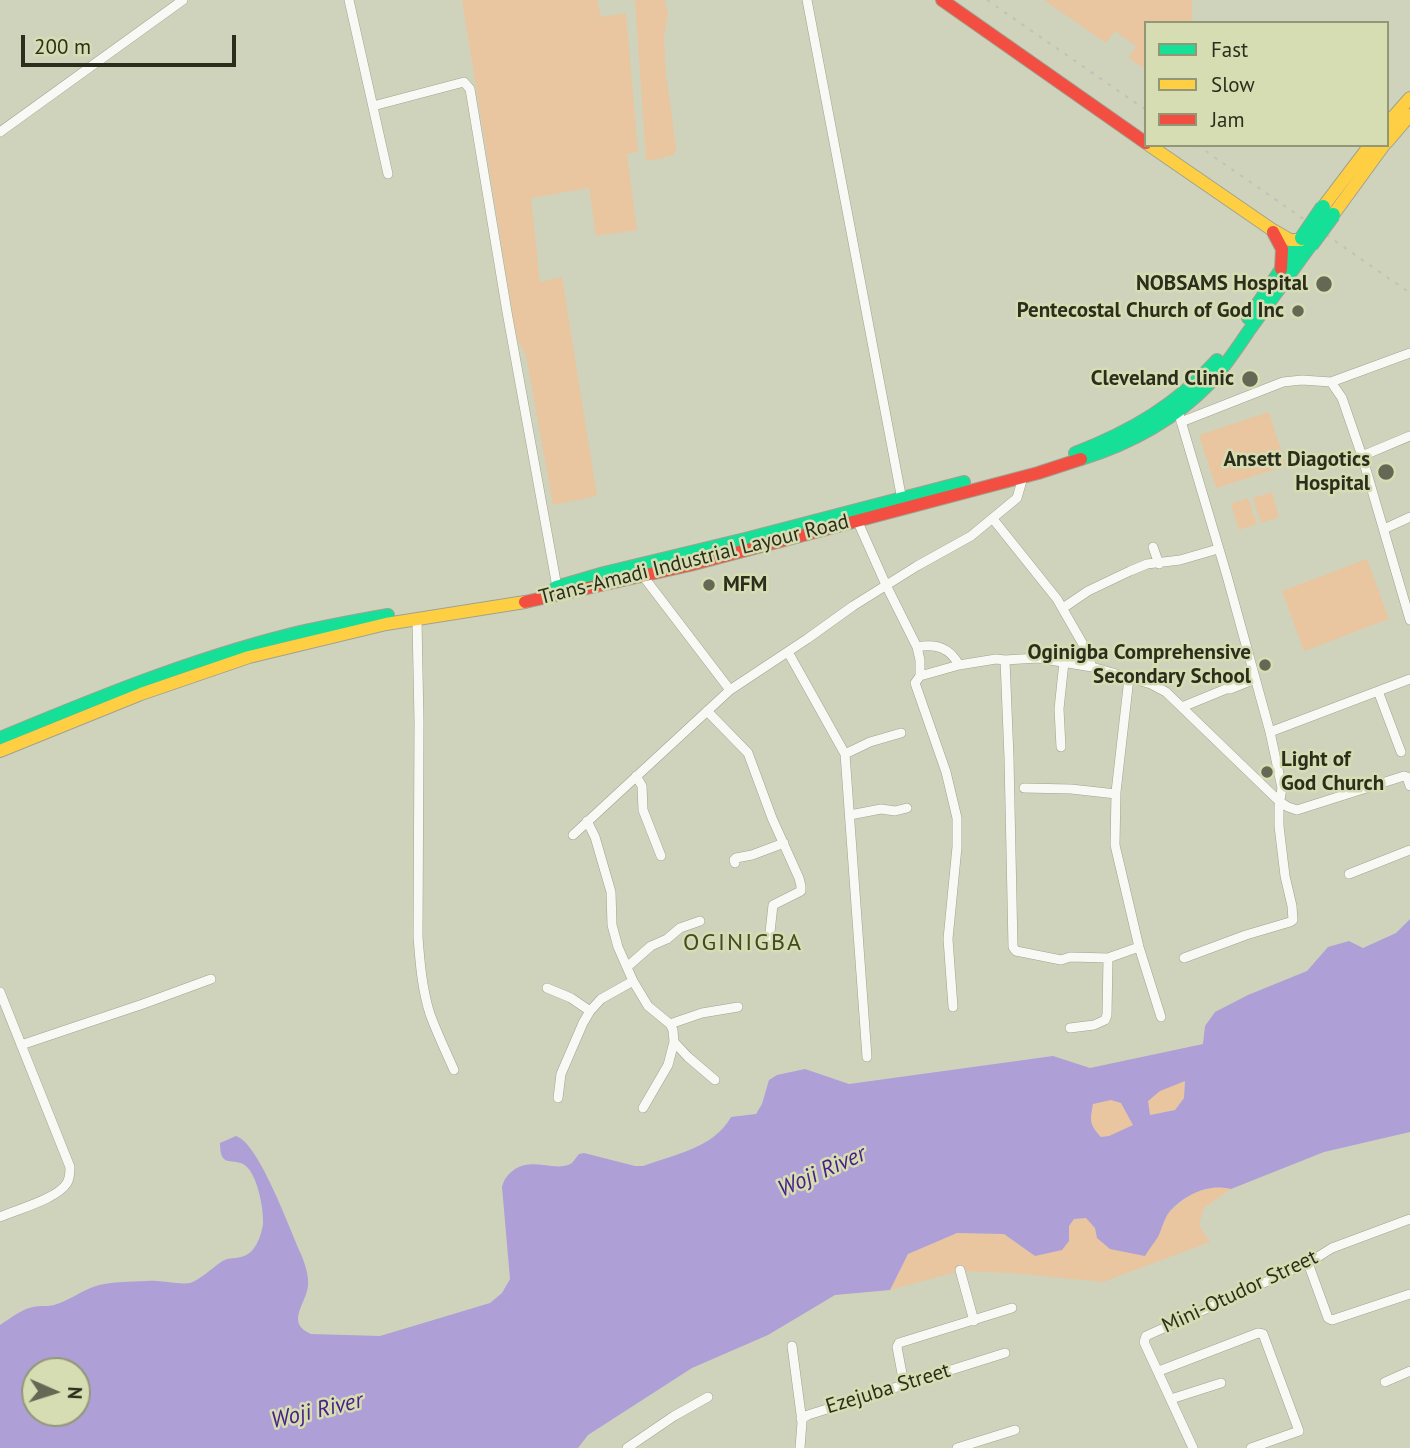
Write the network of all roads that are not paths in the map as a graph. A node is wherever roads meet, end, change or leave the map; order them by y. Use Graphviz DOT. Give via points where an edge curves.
graph roads {
  1 [pos="183,0"];
  2 [pos="349,0"];
  3 [pos="807,0"];
  4 [pos="942,0"];
  5 [pos="1410,98"];
  6 [pos="373,107"];
  7 [pos="1410,115"];
  8 [pos="1389,122"];
  9 [pos="0,132"];
  10 [pos="1389,140"];
  11 [pos="1144,142"];
  12 [pos="1151,147"];
  13 [pos="1368,147"];
  14 [pos="1383,147"];
  15 [pos="388,174"];
  16 [pos="1328,211"];
  17 [pos="1271,229"];
  18 [pos="1305,241"];
  19 [pos="1281,269"];
  20 [pos="1410,353"];
  21 [pos="1331,382"];
  22 [pos="1179,416"];
  23 [pos="1410,436"];
  24 [pos="1362,456"];
  25 [pos="1023,477"];
  26 [pos="903,503"];
  27 [pos="1410,517"];
  28 [pos="993,519"];
  29 [pos="857,520"];
  30 [pos="1384,529"];
  31 [pos="1153,547"];
  32 [pos="1218,549"];
  33 [pos="1159,564"];
  34 [pos="643,576"];
  35 [pos="886,585"];
  36 [pos="557,587"];
  37 [pos="1063,608"];
  38 [pos="417,620"];
  39 [pos="1410,620"];
  40 [pos="917,647"];
  41 [pos="788,652"];
  42 [pos="1005,660"];
  43 [pos="219,661"];
  44 [pos="1064,662"];
  45 [pos="959,665"];
  46 [pos="1092,667"];
  47 [pos="920,676"];
  48 [pos="1129,678"];
  49 [pos="1255,679"];
  50 [pos="1410,679"];
  51 [pos="730,690"];
  52 [pos="1378,691"];
  53 [pos="1182,707"];
  54 [pos="707,711"];
  55 [pos="1270,732"];
  56 [pos="901,733"];
  57 [pos="0,738"];
  58 [pos="1061,747"];
  59 [pos="0,751"];
  60 [pos="1401,752"];
  61 [pos="845,754"];
  62 [pos="636,776"];
  63 [pos="1410,786"];
  64 [pos="1024,788"];
  65 [pos="1116,794"];
  66 [pos="1280,802"];
  67 [pos="907,808"];
  68 [pos="850,815"];
  69 [pos="587,821"];
  70 [pos="573,835"];
  71 [pos="784,843"];
  72 [pos="1410,850"];
  73 [pos="661,856"];
  74 [pos="736,863"];
  75 [pos="1349,874"];
  76 [pos="700,921"];
  77 [pos="769,941"];
  78 [pos="1139,947"];
  79 [pos="1108,958"];
  80 [pos="1184,958"];
  81 [pos="627,967"];
  82 [pos="211,979"];
  83 [pos="633,981"];
  84 [pos="547,988"];
  85 [pos="0,992"];
  86 [pos="738,1007"];
  87 [pos="953,1007"];
  88 [pos="590,1011"];
  89 [pos="1161,1017"];
  90 [pos="670,1024"];
  91 [pos="1070,1028"];
  92 [pos="674,1042"];
  93 [pos="21,1045"];
  94 [pos="867,1057"];
  95 [pos="453,1070"];
  96 [pos="715,1080"];
  97 [pos="558,1098"];
  98 [pos="643,1108"];
  99 [pos="0,1217"];
  100 [pos="1410,1219"];
  101 [pos="1308,1263"];
  102 [pos="960,1270"];
  103 [pos="1410,1294"];
  104 [pos="1012,1308"];
  105 [pos="974,1321"];
  106 [pos="792,1346"];
  107 [pos="1005,1353"];
  108 [pos="1159,1371"];
  109 [pos="1410,1371"];
  110 [pos="1385,1382"];
  111 [pos="1221,1383"];
  112 [pos="904,1384"];
  113 [pos="708,1398"];
  114 [pos="1171,1399"];
  115 [pos="801,1419"];
  116 [pos="1015,1430"];
  117 [pos="627,1448"];
  118 [pos="800,1448"];
  119 [pos="957,1448"];
  120 [pos="1193,1448"];
  121 [pos="1251,1448"];
  1 -- 9 [label="street"];
  2 -- 6 [label="street"];
  3 -- 26 [label="street"];
  4 -- 11 [label="main road"];
  5 -- 8 [label="main road"];
  6 -- 15 [label="street"];
  6 -- 36 [label="street" via="464,82 470,89"];
  7 -- 10 [label="main road"];
  12 -- 17 [label="main road"];
  13 -- 16 [label="main road"];
  14 -- 16 [label="main road"];
  16 -- 18 [label="main road, bridge"];
  17 -- 18 [label="main road" via="1290,240"];
  17 -- 19 [label="main road" via="1282,249"];
  18 -- 19 [label="main road, Trans-Amadi Industrial Layour Road"];
  18 -- 22 [label="main road, Trans-Amadi Industrial Layour Road" via="1227,362"];
  19 -- 26 [label="main road, Trans-Amadi Industrial Layour Road" via="1211,367 1183,394 1140,423 1077,452"];
  20 -- 21 [label="street"];
  21 -- 22 [label="street" via="1283,382"];
  21 -- 24 [label="street" via="1342,398"];
  22 -- 25 [label="main road, Trans-Amadi Industrial Layour Road" via="1120,445"];
  22 -- 32 [label="street"];
  23 -- 24 [label="street"];
  24 -- 30 [label="street"];
  25 -- 26 [label="main road, Trans-Amadi Industrial Layour Road"];
  25 -- 28 [label="street" via="1017,498"];
  26 -- 29 [label="main road, Trans-Amadi Industrial Layour Road"];
  26 -- 36 [label="main road, Trans-Amadi Industrial Layour Road"];
  27 -- 30 [label="street"];
  28 -- 35 [label="street"];
  28 -- 37 [label="street"];
  29 -- 34 [label="main road, Trans-Amadi Industrial Layour Road"];
  29 -- 35 [label="street"];
  30 -- 39 [label="street"];
  31 -- 33 [label="street"];
  32 -- 33 [label="street"];
  32 -- 49 [label="street"];
  33 -- 37 [label="street" via="1130,571"];
  34 -- 38 [label="main road, Trans-Amadi Industrial Layour Road"];
  34 -- 51 [label="street"];
  35 -- 40 [label="street"];
  35 -- 41 [label="street"];
  36 -- 43 [label="main road, Trans-Amadi Industrial Layour Road" via="318,628"];
  37 -- 46 [label="street"];
  38 -- 43 [label="main road, Trans-Amadi Industrial Layour Road"];
  38 -- 95 [label="street" via="421,977"];
  40 -- 45 [label="street" via="943,648"];
  40 -- 47 [label="street"];
  41 -- 51 [label="street"];
  41 -- 61 [label="street"];
  42 -- 44 [label="street"];
  42 -- 45 [label="street"];
  42 -- 79 [label="street" via="1013,947 1061,960"];
  43 -- 57 [label="main road, Trans-Amadi Industrial Layour Road"];
  43 -- 59 [label="main road, Trans-Amadi Industrial Layour Road"];
  44 -- 46 [label="street"];
  44 -- 58 [label="street"];
  45 -- 47 [label="street"];
  46 -- 48 [label="street"];
  47 -- 87 [label="street" via="916,689 946,772 957,826 948,932"];
  48 -- 53 [label="street" via="1160,688"];
  48 -- 65 [label="street"];
  49 -- 53 [label="street"];
  49 -- 55 [label="street"];
  50 -- 52 [label="street"];
  51 -- 54 [label="street"];
  52 -- 55 [label="street"];
  52 -- 60 [label="street"];
  53 -- 66 [label="street"];
  54 -- 62 [label="street"];
  54 -- 71 [label="street" via="748,754"];
  55 -- 66 [label="street" via="1282,788"];
  56 -- 61 [label="street"];
  61 -- 68 [label="street"];
  62 -- 69 [label="street"];
  62 -- 73 [label="street"];
  63 -- 66 [label="street" via="1404,776 1297,810"];
  64 -- 65 [label="street"];
  65 -- 78 [label="street" via="1115,845"];
  66 -- 80 [label="street" via="1281,853 1293,919"];
  67 -- 68 [label="street"];
  68 -- 94 [label="street"];
  69 -- 70 [label="street"];
  69 -- 81 [label="street" via="602,857 611,892 612,925"];
  71 -- 74 [label="street" via="736,858"];
  71 -- 77 [label="street" via="802,886 801,891 774,905"];
  72 -- 75 [label="street"];
  76 -- 81 [label="street" via="651,946"];
  78 -- 79 [label="street"];
  78 -- 89 [label="street"];
  79 -- 91 [label="street" via="1105,1020"];
  81 -- 83 [label="street"];
  82 -- 93 [label="street"];
  83 -- 88 [label="street" via="601,999"];
  83 -- 90 [label="street" via="652,1011"];
  84 -- 88 [label="street"];
  85 -- 93 [label="street"];
  86 -- 90 [label="street"];
  88 -- 97 [label="street" via="561,1074"];
  90 -- 92 [label="street"];
  92 -- 96 [label="street"];
  92 -- 98 [label="street" via="668,1065"];
  93 -- 99 [label="street" via="70,1167 70,1178 55,1195"];
  100 -- 101 [label="street, Mini-Otudor Street" via="1332,1248"];
  101 -- 103 [label="street" via="1332,1320"];
  101 -- 108 [label="street, Mini-Otudor Street" via="1146,1336 1144,1342"];
  102 -- 105 [label="street"];
  104 -- 105 [label="street"];
  105 -- 112 [label="street" via="898,1344"];
  106 -- 115 [label="street"];
  107 -- 112 [label="street, Ezejuba Street"];
  108 -- 114 [label="street, Mini-Otudor Street"];
  108 -- 121 [label="street" via="1261,1333 1299,1428"];
  109 -- 110 [label="street"];
  111 -- 114 [label="street"];
  112 -- 115 [label="street, Ezejuba Street"];
  113 -- 117 [label="street"];
  114 -- 120 [label="street, Mini-Otudor Street"];
  115 -- 118 [label="street, Ezejuba Street"];
  116 -- 119 [label="street"];
}
